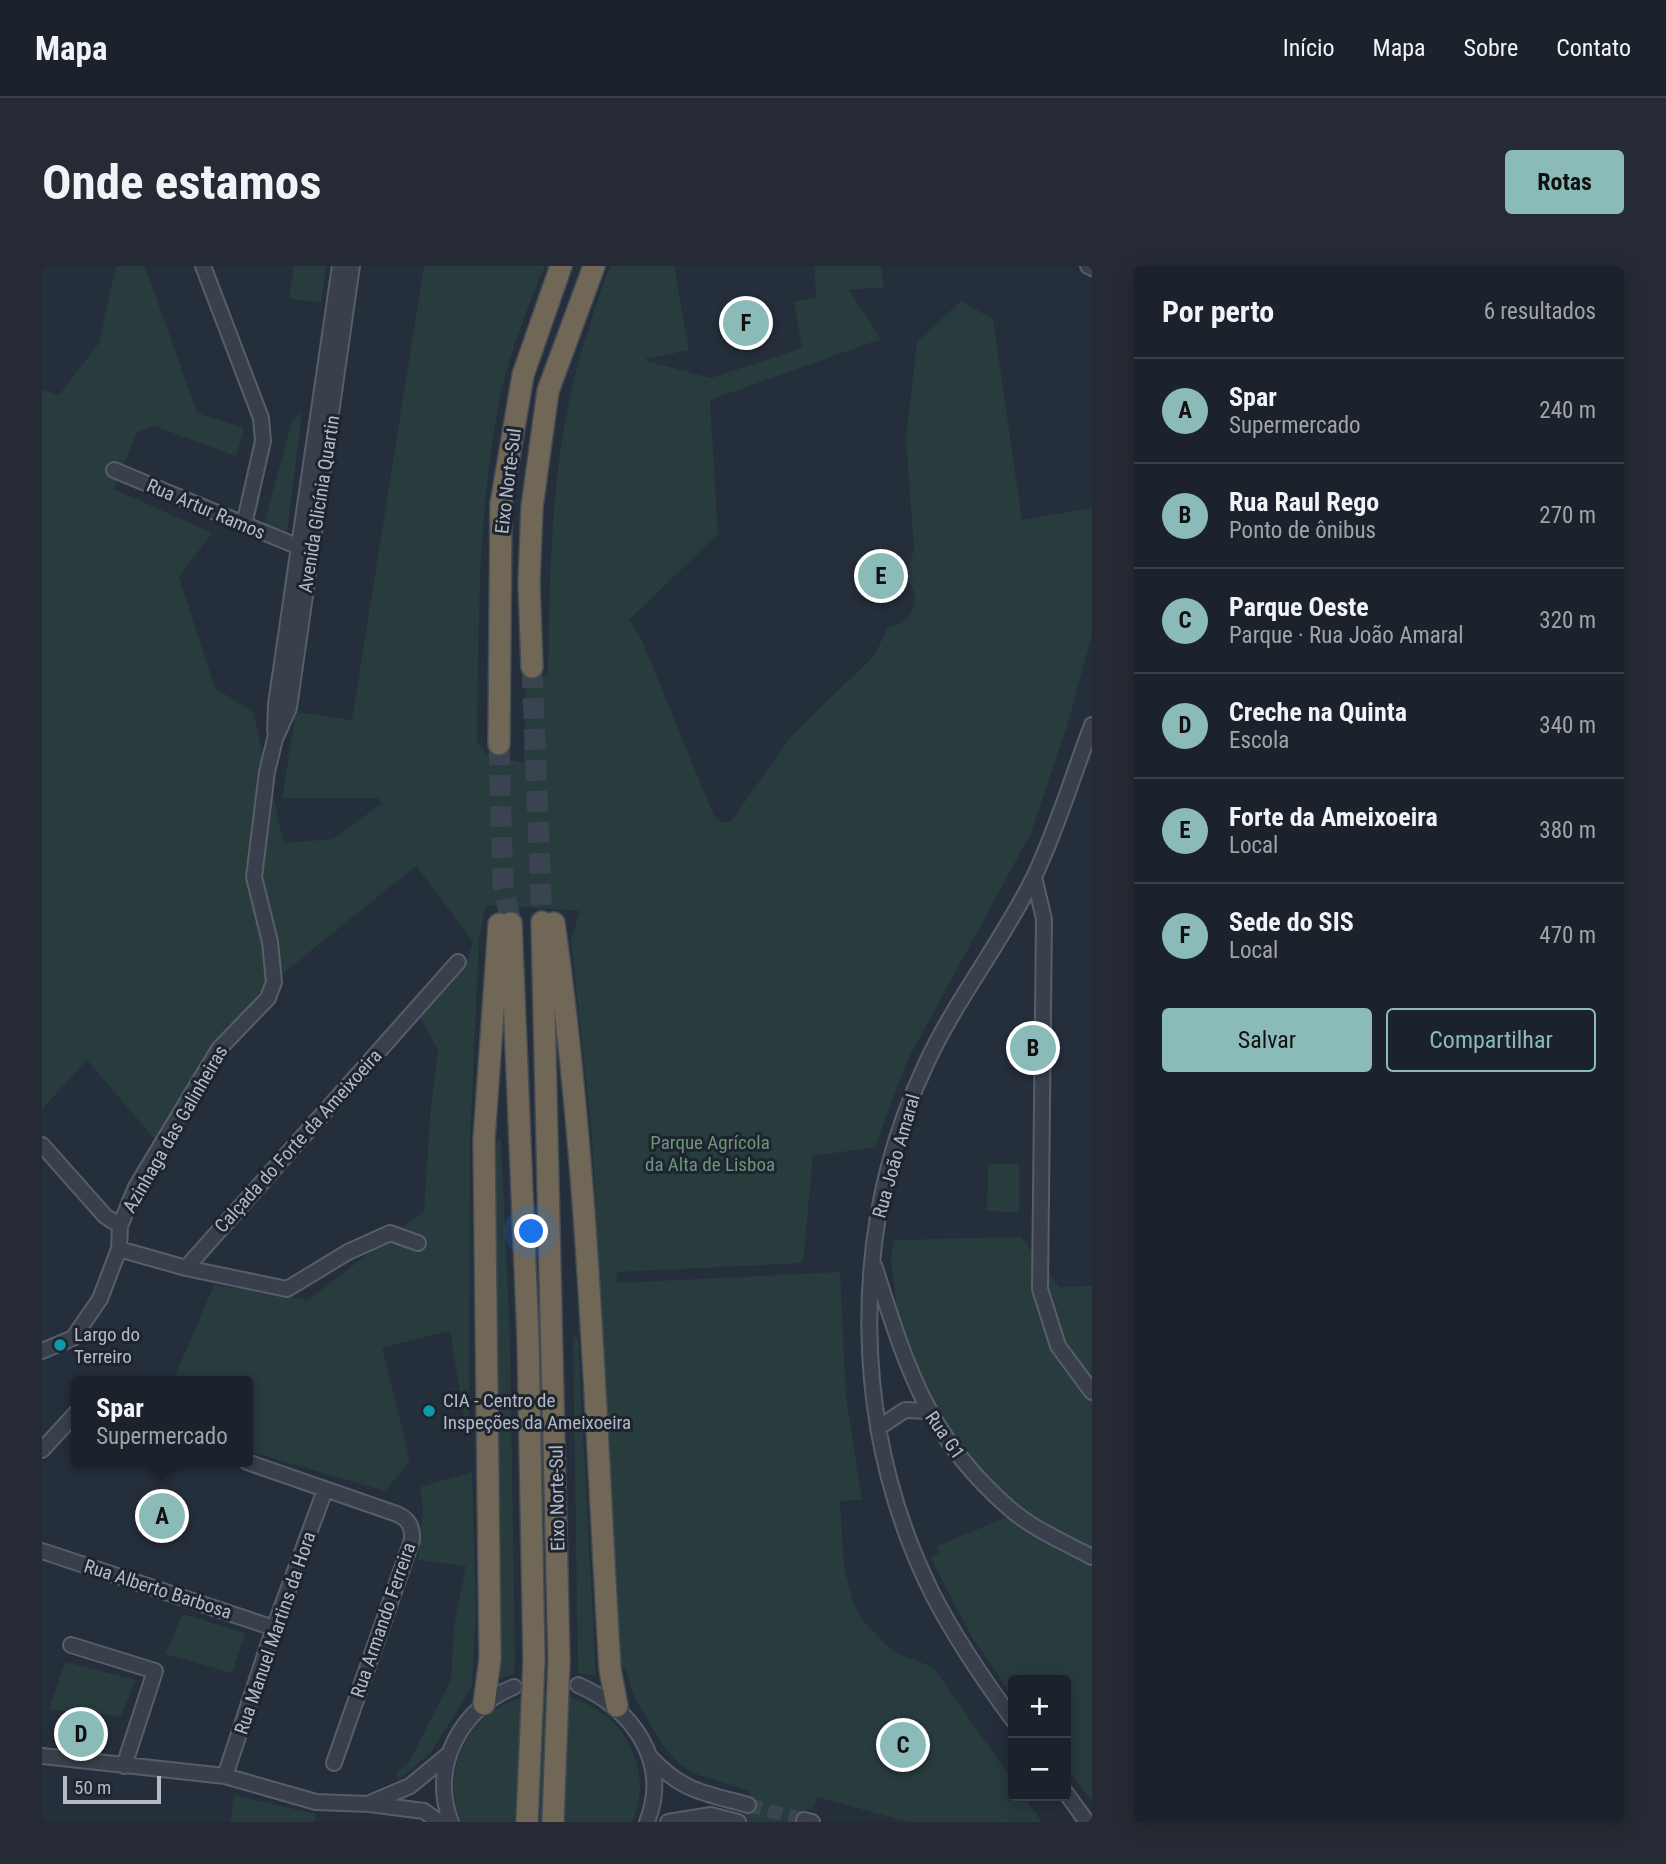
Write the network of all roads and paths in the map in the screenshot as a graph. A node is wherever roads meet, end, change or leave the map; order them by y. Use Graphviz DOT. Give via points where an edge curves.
graph roads {
  1 [pos="203,266"];
  2 [pos="340,266"];
  3 [pos="352,266"];
  4 [pos="561,266"];
  5 [pos="594,266"];
  6 [pos="114,470"];
  7 [pos="244,525"];
  8 [pos="299,547"];
  9 [pos="532,667"];
  10 [pos="1092,725"];
  11 [pos="275,739"];
  12 [pos="499,744"];
  13 [pos="1034,877"];
  14 [pos="270,942"];
  15 [pos="458,962"];
  16 [pos="42,1145"];
  17 [pos="120,1226"];
  18 [pos="418,1243"];
  19 [pos="119,1249"];
  20 [pos="872,1257"];
  21 [pos="186,1268"];
  22 [pos="42,1350"];
  23 [pos="1092,1392"];
  24 [pos="927,1411"];
  25 [pos="71,1417"];
  26 [pos="878,1428"];
  27 [pos="42,1450"];
  28 [pos="253,1464"];
  29 [pos="325,1490"];
  30 [pos="42,1551"];
  31 [pos="1092,1557"];
  32 [pos="274,1628"];
  33 [pos="71,1645"];
  34 [pos="578,1685"];
  35 [pos="514,1687"];
  36 [pos="484,1704"];
  37 [pos="617,1706"];
  38 [pos="1008,1713"];
  39 [pos="449,1754"];
  40 [pos="42,1756"];
  41 [pos="650,1757"];
  42 [pos="334,1763"];
  43 [pos="124,1766"];
  44 [pos="225,1776"];
  45 [pos="1071,1800"];
  46 [pos="369,1804"];
  47 [pos="748,1805"];
  48 [pos="439,1822"];
  49 [pos="451,1822"];
  50 [pos="527,1822"];
  51 [pos="553,1822"];
  52 [pos="647,1822"];
  53 [pos="668,1822"];
  54 [pos="738,1822"];
  55 [pos="1087,1822"];
  1 -- 7 [label="street" via="261,418 263,441"];
  2 -- 8 [label="street, Avenida Glicínia Quartin"];
  3 -- 11 [label="street, Avenida Glicínia Quartin" via="289,708"];
  4 -- 12 [label="highway, Eixo Norte-Sul" via="523,375 501,504"];
  5 -- 9 [label="highway, Eixo Norte-Sul" via="548,391 532,507"];
  6 -- 7 [label="street, Rua Artur Ramos"];
  7 -- 8 [label="street, Rua Artur Ramos"];
  8 -- 11 [label="street, Avenida Glicínia Quartin"];
  10 -- 13 [label="street, Rua João Amaral"];
  11 -- 14 [label="street, Avenida Glicínia Quartin" via="254,877"];
  13 -- 20 [label="street, Rua João Amaral" via="925,1065 888,1172"];
  13 -- 23 [label="street" via="1044,919 1040,1289 1058,1346"];
  14 -- 17 [label="street, Azinhaga das Galinheiras" via="274,982 268,998 219,1049 136,1187"];
  15 -- 21 [label="street, Calçada do Forte da Ameixoeira"];
  16 -- 17 [label="street" via="105,1216"];
  17 -- 19 [label="street, Azinhaga das Galinheiras"];
  18 -- 21 [label="street" via="390,1233 287,1289"];
  19 -- 21 [label="street"];
  19 -- 22 [label="street" via="100,1299 80,1329 73,1338"];
  20 -- 24 [label="street, Rua G1" via="902,1354"];
  20 -- 26 [label="street, Rua João Amaral" via="870,1360"];
  24 -- 26 [label="street" via="905,1410"];
  24 -- 31 [label="street, Rua G1" via="960,1459 1010,1509"];
  25 -- 27 [label="street"];
  26 -- 38 [label="street, Rua João Amaral" via="894,1495 926,1581 965,1652"];
  28 -- 29 [label="street"];
  29 -- 32 [label="street, Rua Manuel Martins da Hora"];
  29 -- 42 [label="street, Rua Armando Ferreira" via="403,1517 413,1530"];
  30 -- 32 [label="street, Rua Alberto Barbosa"];
  32 -- 44 [label="street, Rua Manuel Martins da Hora"];
  33 -- 43 [label="street" via="155,1671"];
  34 -- 37 [label="street"];
  35 -- 36 [label="street"];
  36 -- 39 [label="street" via="469,1718"];
  36 -- 50 [label="highway, Eixo Norte-Sul, bridge" via="490,1659 484,1140 505,924 528,1339 534,1660"];
  37 -- 41 [label="street" via="642,1738"];
  37 -- 51 [label="highway, Eixo Norte-Sul, bridge" via="610,1669 587,1232 572,1046 548,922 546,1138 559,1660"];
  39 -- 46 [label="street" via="410,1786"];
  39 -- 49 [label="street" via="444,1794"];
  40 -- 43 [label="street"];
  41 -- 47 [label="street" via="670,1778 689,1789"];
  41 -- 52 [label="street" via="653,1798"];
  43 -- 44 [label="street"];
  44 -- 46 [label="street" via="316,1802"];
  45 -- 55 [label="street"];
  46 -- 48 [label="street" via="424,1811"];
  53 -- 54 [label="street" via="711,1815"];
}
